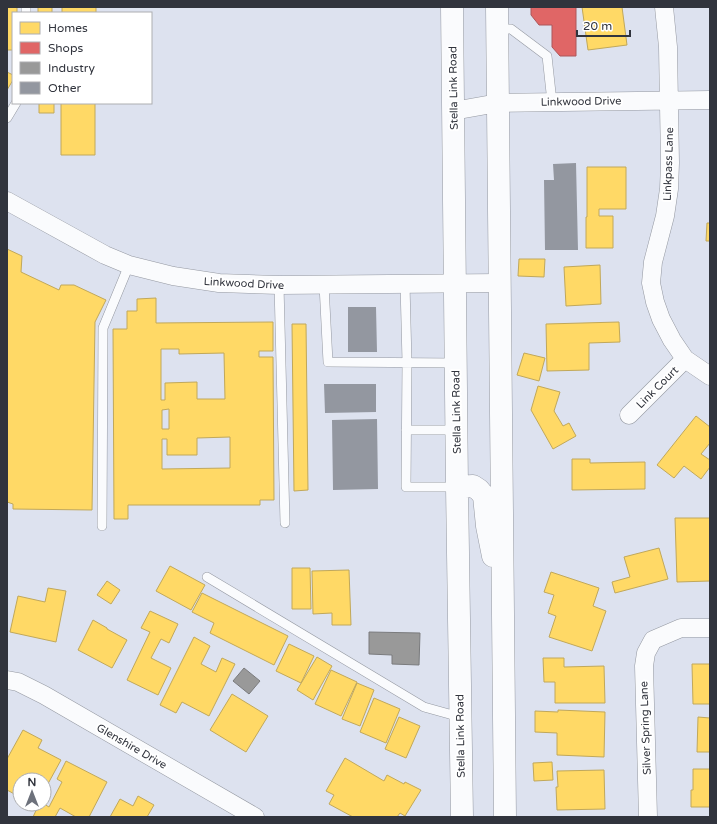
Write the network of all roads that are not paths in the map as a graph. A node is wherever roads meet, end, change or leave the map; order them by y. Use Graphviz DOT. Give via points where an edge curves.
graph roads {
  1 [pos="452,7"];
  2 [pos="497,7"];
  3 [pos="664,7"];
  4 [pos="497,29"];
  5 [pos="669,100"];
  6 [pos="710,100"];
  7 [pos="552,102"];
  8 [pos="498,103"];
  9 [pos="15,104"];
  10 [pos="453,111"];
  11 [pos="7,118"];
  12 [pos="7,200"];
  13 [pos="129,265"];
  14 [pos="455,283"];
  15 [pos="500,283"];
  16 [pos="405,284"];
  17 [pos="279,285"];
  18 [pos="324,285"];
  19 [pos="686,359"];
  20 [pos="406,362"];
  21 [pos="456,363"];
  22 [pos="710,376"];
  23 [pos="629,416"];
  24 [pos="406,430"];
  25 [pos="456,430"];
  26 [pos="457,487"];
  27 [pos="284,523"];
  28 [pos="102,526"];
  29 [pos="207,576"];
  30 [pos="503,600"];
  31 [pos="710,628"];
  32 [pos="7,680"];
  33 [pos="460,717"];
  34 [pos="255,817"];
  35 [pos="462,817"];
  36 [pos="505,817"];
  37 [pos="648,817"];
  1 -- 10 [label="main road, Stella Link Road"];
  2 -- 4 [label="main road"];
  3 -- 5 [label="street, Linkpass Lane"];
  4 -- 7 [label="lane" via="511,29 547,56"];
  4 -- 8 [label="main road"];
  5 -- 6 [label="street, Linkwood Drive"];
  5 -- 7 [label="street, Linkwood Drive"];
  5 -- 19 [label="street, Linkpass Lane" via="669,189 651,282 661,319"];
  7 -- 8 [label="street, Linkwood Drive"];
  8 -- 10 [label="street, Linkwood Drive"];
  8 -- 15 [label="main road"];
  9 -- 11 [label="lane"];
  10 -- 14 [label="main road, Stella Link Road"];
  12 -- 13 [label="street, Linkwood Drive" via="105,255"];
  13 -- 17 [label="street, Linkwood Drive" via="211,282"];
  13 -- 28 [label="lane" via="103,328"];
  14 -- 15 [label="street, Linkwood Drive"];
  14 -- 16 [label="street, Linkwood Drive"];
  14 -- 21 [label="main road, Stella Link Road"];
  15 -- 30 [label="main road"];
  16 -- 18 [label="street, Linkwood Drive"];
  16 -- 20 [label="lane"];
  17 -- 18 [label="street, Linkwood Drive"];
  17 -- 27 [label="lane"];
  18 -- 20 [label="lane" via="328,362"];
  19 -- 22 [label="street, Linkpass Lane"];
  19 -- 23 [label="street, Link Court"];
  20 -- 21 [label="lane"];
  20 -- 24 [label="lane"];
  21 -- 25 [label="main road, Stella Link Road"];
  24 -- 25 [label="lane"];
  24 -- 26 [label="lane" via="406,487"];
  25 -- 26 [label="main road, Stella Link Road"];
  26 -- 30 [label="main road" via="473,486 484,496 486,526"];
  26 -- 33 [label="main road, Stella Link Road"];
  29 -- 33 [label="lane" via="424,707"];
  30 -- 36 [label="main road"];
  31 -- 37 [label="street, Silver Spring Lane" via="681,628 653,640 646,653 644,666"];
  32 -- 34 [label="street, Glenshire Drive" via="18,682 44,695"];
  33 -- 35 [label="main road, Stella Link Road"];
}
